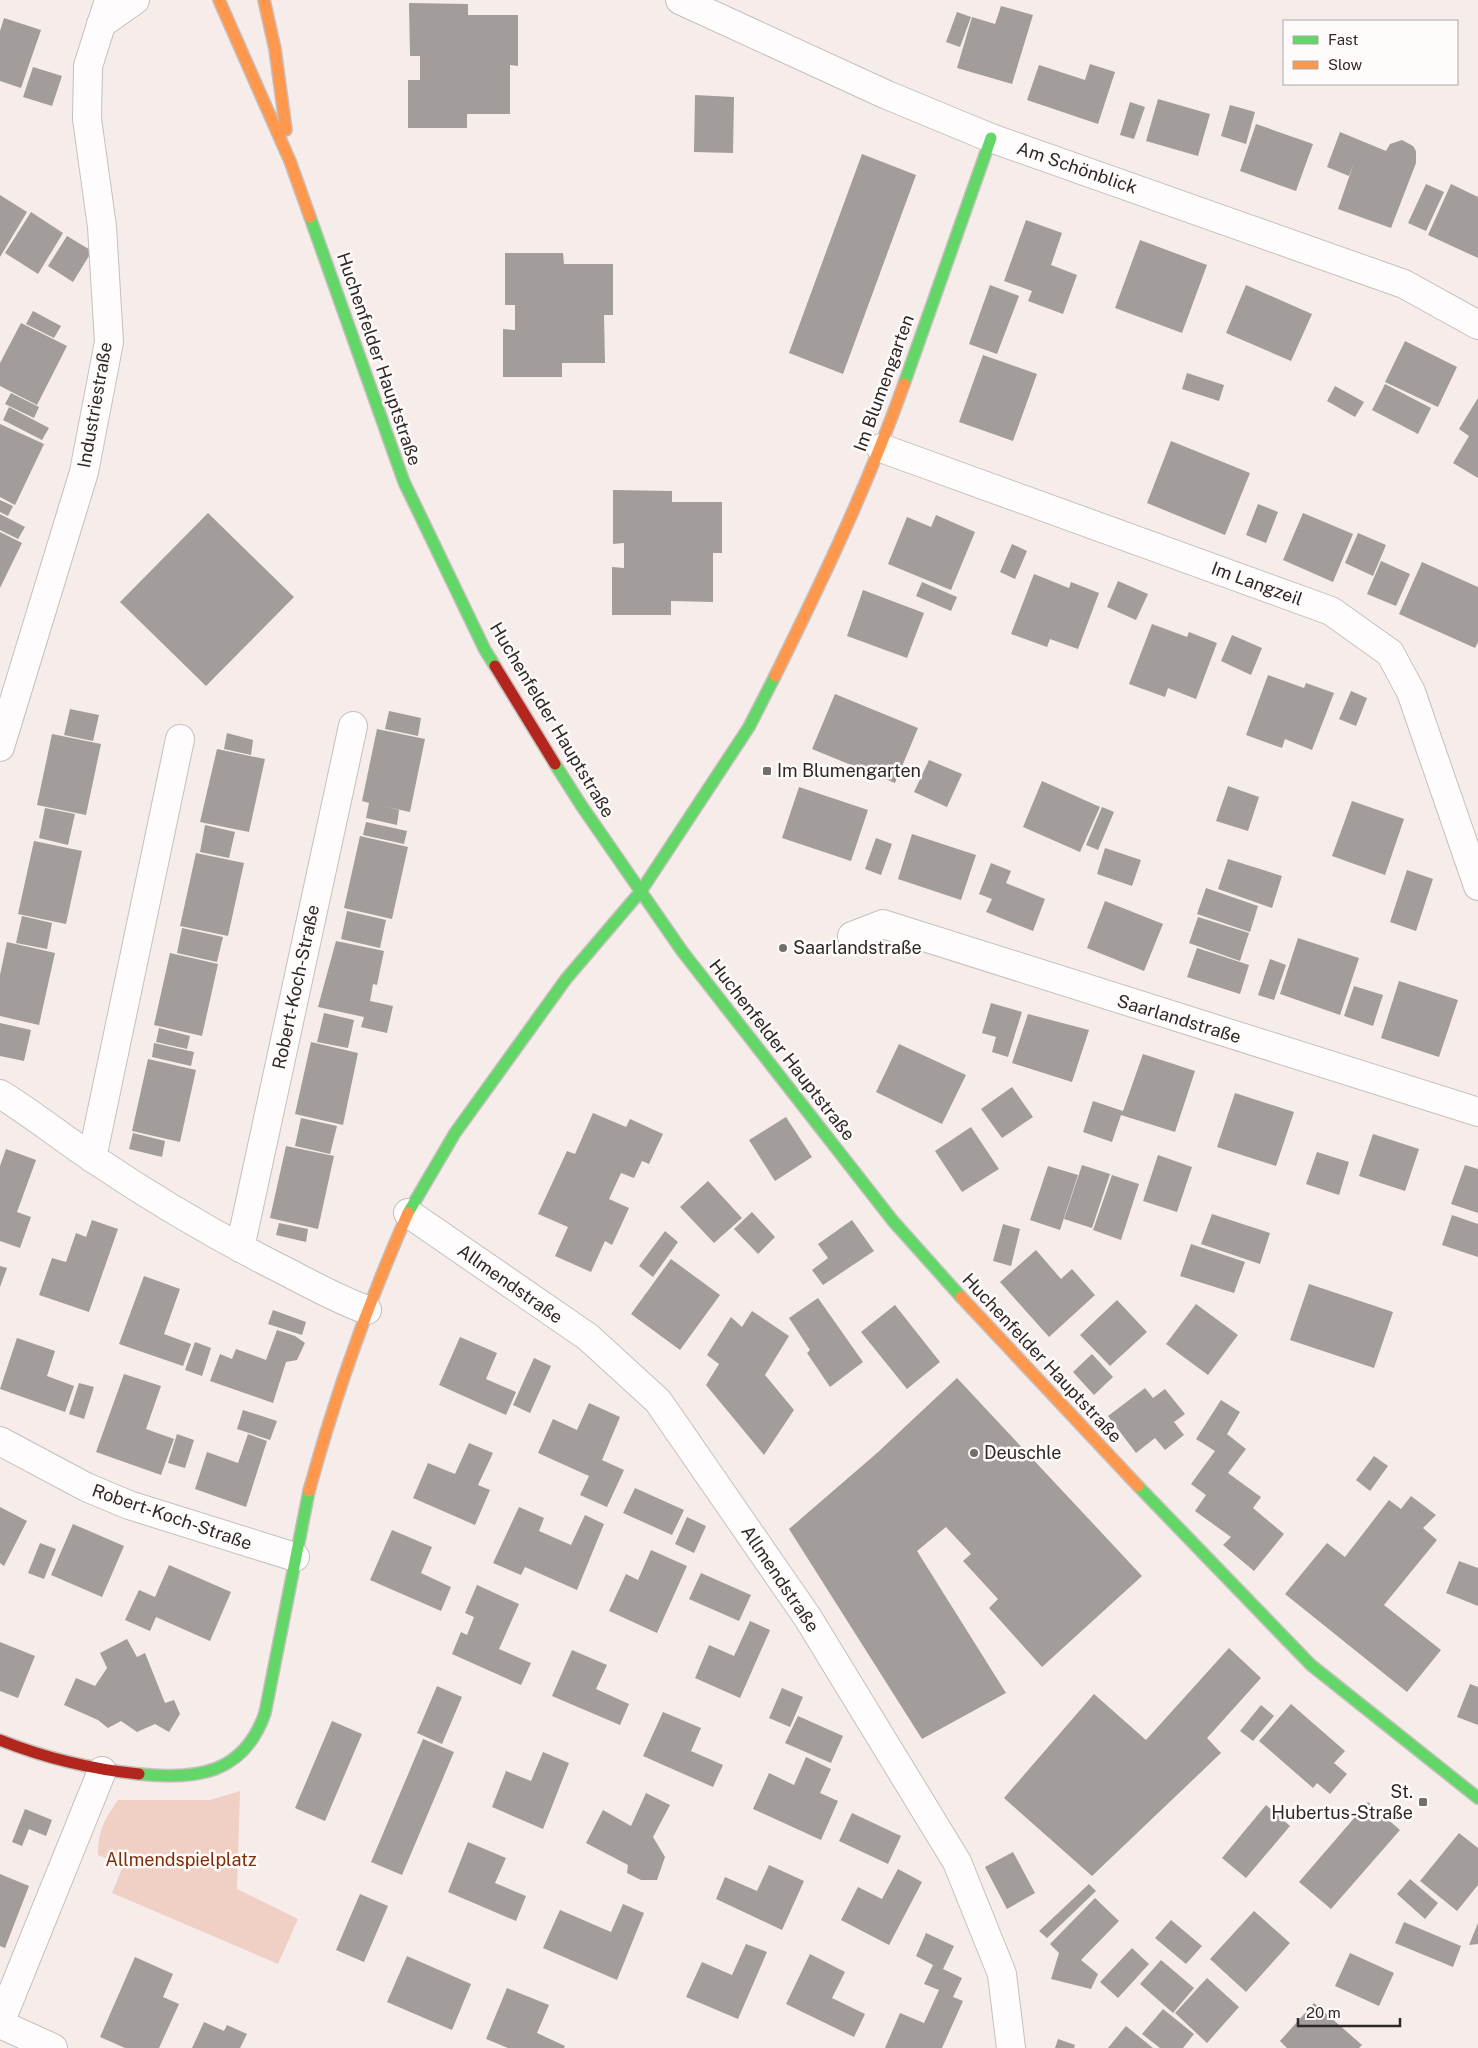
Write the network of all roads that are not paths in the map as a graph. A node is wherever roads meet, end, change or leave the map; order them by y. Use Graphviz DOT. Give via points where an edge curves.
graph roads {
  1 [pos="135,0"];
  2 [pos="219,0"];
  3 [pos="264,0"];
  4 [pos="680,0"];
  5 [pos="105,12"];
  6 [pos="991,138"];
  7 [pos="290,161"];
  8 [pos="1478,325"];
  9 [pos="881,448"];
  10 [pos="353,726"];
  11 [pos="180,739"];
  12 [pos="0,747"];
  13 [pos="1478,886"];
  14 [pos="641,891"];
  15 [pos="852,936"];
  16 [pos="0,1094"];
  17 [pos="1478,1112"];
  18 [pos="92,1158"];
  19 [pos="408,1213"];
  20 [pos="240,1248"];
  21 [pos="367,1310"];
  22 [pos="0,1441"];
  23 [pos="295,1557"];
  24 [pos="0,1740"];
  25 [pos="102,1771"];
  26 [pos="1478,1798"];
  27 [pos="0,2023"];
  28 [pos="53,2048"];
  29 [pos="1011,2048"];
  1 -- 5 [label="street, Industriestraße"];
  2 -- 7 [label="main road, Huchenfelder Hauptstraße"];
  3 -- 7 [label="main road, Huchenfelder Hauptstraße" via="275,49"];
  4 -- 6 [label="street, Am Schönblick" via="887,95"];
  5 -- 12 [label="street, Industriestraße" via="88,66 87,119 102,228 108,342 84,472"];
  6 -- 8 [label="street, Am Schönblick" via="1404,284"];
  6 -- 9 [label="main road, Im Blumengarten"];
  7 -- 14 [label="main road, Huchenfelder Hauptstraße" via="404,482 486,650 581,805"];
  9 -- 13 [label="street, Im Langzeil" via="1331,611 1390,653 1412,692"];
  9 -- 14 [label="main road, Im Blumengarten" via="814,597 749,727"];
  10 -- 20 [label="street, Robert-Koch-Straße"];
  11 -- 18 [label="street"];
  14 -- 19 [label="main road" via="566,979 455,1133"];
  14 -- 26 [label="main road, Huchenfelder Hauptstraße" via="682,951 893,1221 997,1337 1311,1665"];
  15 -- 17 [label="street, Saarlandstraße" via="883,924"];
  16 -- 18 [label="street"];
  18 -- 20 [label="street"];
  19 -- 21 [label="main road"];
  19 -- 29 [label="street, Allmendstraße" via="588,1337 658,1401 808,1618 957,1862 1002,1974"];
  20 -- 21 [label="street"];
  21 -- 23 [label="main road" via="322,1444"];
  22 -- 23 [label="street, Robert-Koch-Straße" via="86,1488 129,1505"];
  23 -- 25 [label="main road" via="265,1713 250,1746 230,1763 209,1771 152,1774"];
  24 -- 25 [label="main road"];
  25 -- 27 [label="street"];
  27 -- 28 [label="street"];
}
